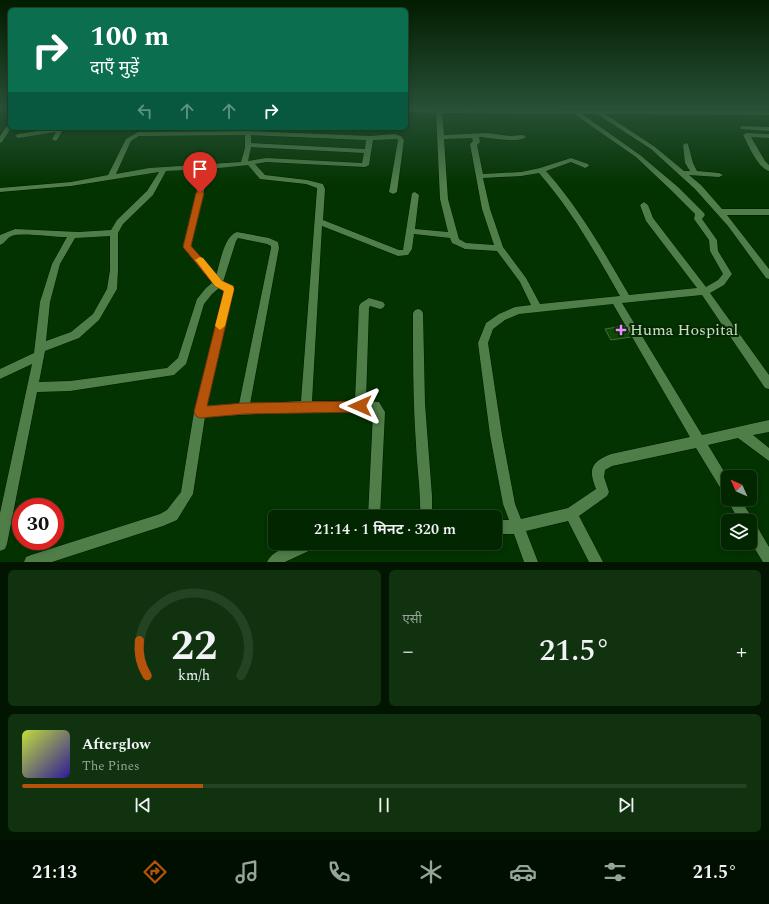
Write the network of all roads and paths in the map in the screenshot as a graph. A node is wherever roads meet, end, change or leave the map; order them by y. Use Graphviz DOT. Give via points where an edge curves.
graph roads {
  1 [pos="41,133"];
  2 [pos="58,133"];
  3 [pos="223,133"];
  4 [pos="248,133"];
  5 [pos="253,133"];
  6 [pos="342,133"];
  7 [pos="440,133"];
  8 [pos="606,133"];
  9 [pos="631,133"];
  10 [pos="18,136"];
  11 [pos="475,136"];
  12 [pos="769,136"];
  13 [pos="342,137"];
  14 [pos="440,137"];
  15 [pos="523,137"];
  16 [pos="370,138"];
  17 [pos="55,139"];
  18 [pos="248,145"];
  19 [pos="686,145"];
  20 [pos="367,152"];
  21 [pos="246,163"];
  22 [pos="585,166"];
  23 [pos="206,167"];
  24 [pos="164,169"];
  25 [pos="769,169"];
  26 [pos="541,170"];
  27 [pos="695,172"];
  28 [pos="684,173"];
  29 [pos="720,175"];
  30 [pos="111,176"];
  31 [pos="480,176"];
  32 [pos="0,190"];
  33 [pos="392,192"];
  34 [pos="415,195"];
  35 [pos="644,205"];
  36 [pos="721,212"];
  37 [pos="769,212"];
  38 [pos="319,222"];
  39 [pos="410,231"];
  40 [pos="114,233"];
  41 [pos="72,235"];
  42 [pos="454,235"];
  43 [pos="0,242"];
  44 [pos="499,248"];
  45 [pos="769,276"];
  46 [pos="218,284"];
  47 [pos="704,291"];
  48 [pos="626,298"];
  49 [pos="614,300"];
  50 [pos="380,305"];
  51 [pos="537,308"];
  52 [pos="418,313"];
  53 [pos="39,352"];
  54 [pos="0,374"];
  55 [pos="769,384"];
  56 [pos="33,387"];
  57 [pos="306,406"];
  58 [pos="360,406"];
  59 [pos="244,408"];
  60 [pos="200,412"];
  61 [pos="769,426"];
  62 [pos="740,433"];
  63 [pos="699,440"];
  64 [pos="769,455"];
  65 [pos="721,478"];
  66 [pos="374,510"];
  67 [pos="426,510"];
  68 [pos="571,514"];
  69 [pos="502,527"];
  70 [pos="516,527"];
  71 [pos="757,540"];
  72 [pos="0,544"];
  73 [pos="297,550"];
  74 [pos="769,560"];
  75 [pos="31,562"];
  76 [pos="274,562"];
  77 [pos="532,562"];
  78 [pos="596,562"];
  1 -- 10 [label="street"];
  2 -- 17 [label="street"];
  3 -- 30 [label="street" via="138,134 128,140"];
  4 -- 18 [label="street"];
  5 -- 13 [label="street"];
  6 -- 13 [label="street"];
  7 -- 14 [label="street"];
  8 -- 47 [label="street" via="638,156 701,215 698,219 713,240 714,251 728,274 712,288"];
  9 -- 28 [label="street"];
  11 -- 14 [label="street"];
  11 -- 15 [label="street"];
  11 -- 31 [label="street" via="478,142 474,144"];
  12 -- 25 [label="street" via="746,135"];
  13 -- 16 [label="street"];
  14 -- 42 [label="street" via="444,199"];
  16 -- 20 [label="street"];
  16 -- 33 [label="street" via="397,136 401,140"];
  18 -- 20 [label="street"];
  18 -- 21 [label="street"];
  19 -- 27 [label="street" via="689,163"];
  20 -- 21 [label="street" via="365,165 266,160"];
  21 -- 23 [label="street"];
  21 -- 38 [label="street" via="254,166 263,177 320,186"];
  22 -- 26 [label="street" via="571,160"];
  23 -- 24 [label="street"];
  23 -- 46 [label="street" via="187,247"];
  24 -- 30 [label="street"];
  24 -- 40 [label="street" via="150,193 120,222"];
  26 -- 31 [label="street" via="521,174"];
  26 -- 48 [label="street" via="566,200"];
  27 -- 28 [label="street"];
  27 -- 29 [label="street"];
  28 -- 36 [label="street"];
  30 -- 32 [label="street" via="71,184"];
  31 -- 44 [label="street" via="486,209"];
  34 -- 39 [label="street"];
  35 -- 47 [label="street" via="649,219"];
  36 -- 37 [label="street"];
  36 -- 45 [label="street"];
  38 -- 39 [label="street" via="402,254 407,251"];
  38 -- 57 [label="street"];
  39 -- 42 [label="street"];
  40 -- 41 [label="street"];
  40 -- 53 [label="street" via="112,289 96,317 75,335"];
  41 -- 43 [label="street" via="15,232 4,236"];
  41 -- 53 [label="street" via="56,264 45,302"];
  42 -- 44 [label="street" via="455,240 465,246"];
  44 -- 51 [label="street" via="523,280"];
  46 -- 56 [label="street" via="200,302 182,361 170,372 70,386"];
  46 -- 59 [label="street" via="235,236 275,244"];
  46 -- 60 [label="street" via="229,289"];
  47 -- 48 [label="street"];
  47 -- 55 [label="street"];
  48 -- 49 [label="street"];
  49 -- 51 [label="street"];
  49 -- 63 [label="street"];
  50 -- 58 [label="street" via="366,302 364,306"];
  51 -- 70 [label="street" via="518,310 488,326 483,343 508,504"];
  52 -- 67 [label="street" via="419,404"];
  53 -- 54 [label="street"];
  53 -- 56 [label="street"];
  56 -- 72 [label="street"];
  57 -- 58 [label="street"];
  57 -- 59 [label="street"];
  58 -- 66 [label="street" via="375,406 379,412"];
  59 -- 60 [label="street"];
  60 -- 75 [label="street" via="187,494 172,515"];
  61 -- 62 [label="street"];
  62 -- 63 [label="street"];
  62 -- 64 [label="street"];
  63 -- 65 [label="street"];
  63 -- 68 [label="street" via="602,464 596,474 603,492"];
  68 -- 70 [label="street"];
  68 -- 78 [label="street"];
  69 -- 70 [label="street"];
  70 -- 77 [label="street"];
  71 -- 74 [label="street"];
  73 -- 76 [label="street"];
}
